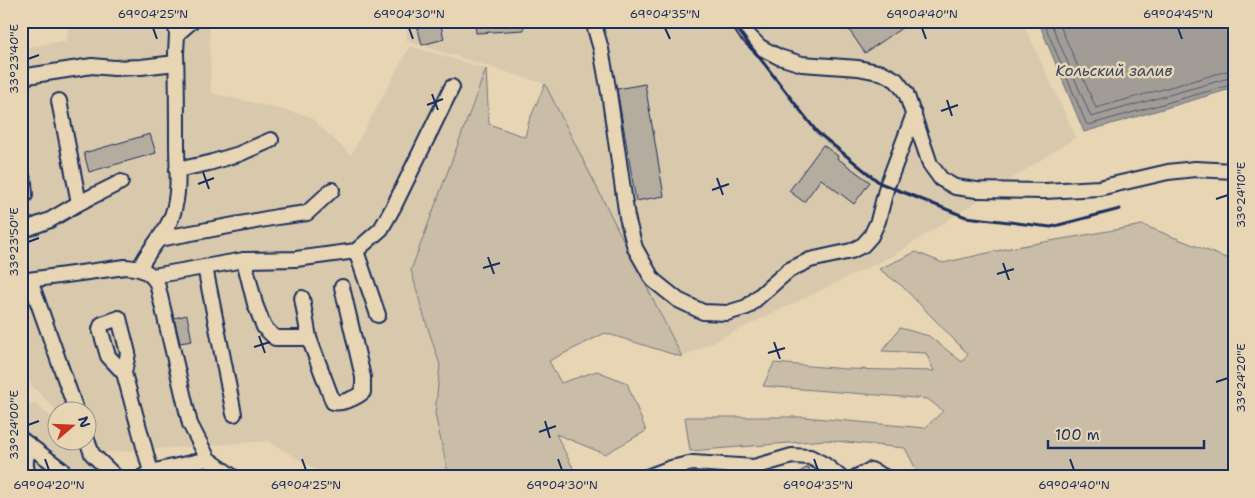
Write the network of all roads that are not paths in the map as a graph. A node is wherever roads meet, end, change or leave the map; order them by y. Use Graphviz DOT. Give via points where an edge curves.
graph roads {
  1 [pos="192,21"];
  2 [pos="593,21"];
  3 [pos="738,21"];
  4 [pos="176,28"];
  5 [pos="176,63"];
  6 [pos="21,76"];
  7 [pos="452,87"];
  8 [pos="60,101"];
  9 [pos="914,114"];
  10 [pos="271,140"];
  11 [pos="178,170"];
  12 [pos="1234,172"];
  13 [pos="21,173"];
  14 [pos="121,182"];
  15 [pos="332,190"];
  16 [pos="21,199"];
  17 [pos="79,203"];
  18 [pos="21,231"];
  19 [pos="159,239"];
  20 [pos="356,251"];
  21 [pos="244,260"];
  22 [pos="205,267"];
  23 [pos="140,268"];
  24 [pos="153,276"];
  25 [pos="26,280"];
  26 [pos="342,287"];
  27 [pos="302,298"];
  28 [pos="378,315"];
  29 [pos="308,338"];
  30 [pos="124,373"];
  31 [pos="72,400"];
  32 [pos="234,414"];
  33 [pos="25,442"];
  34 [pos="91,450"];
  35 [pos="201,461"];
  36 [pos="63,474"];
  37 [pos="146,474"];
  38 [pos="30,477"];
  39 [pos="116,477"];
  40 [pos="183,477"];
  41 [pos="233,477"];
  42 [pos="647,477"];
  43 [pos="840,477"];
  44 [pos="856,477"];
  45 [pos="885,477"];
  1 -- 4 [label="street"];
  2 -- 9 [label="street" via="601,49 627,217 635,248 653,280 678,300 703,312 727,313 747,307 789,270 810,260 851,251 863,245 878,221 887,186"];
  3 -- 9 [label="street" via="760,47 779,57 802,64 883,72 896,80 906,93"];
  4 -- 5 [label="street"];
  5 -- 6 [label="street" via="114,68 92,66"];
  5 -- 11 [label="street"];
  7 -- 20 [label="street" via="381,229"];
  8 -- 17 [label="street"];
  9 -- 12 [label="street" via="930,164 941,179 955,187 977,190 1099,188 1177,171"];
  10 -- 11 [label="street" via="238,154"];
  11 -- 19 [label="street" via="177,199"];
  13 -- 16 [label="street" via="25,195"];
  14 -- 17 [label="street"];
  15 -- 19 [label="street" via="307,213"];
  17 -- 18 [label="street" via="50,220"];
  19 -- 23 [label="street"];
  20 -- 21 [label="street" via="296,259"];
  20 -- 28 [label="street"];
  21 -- 22 [label="street"];
  21 -- 29 [label="street" via="264,328 275,338"];
  22 -- 24 [label="street"];
  22 -- 32 [label="street"];
  23 -- 24 [label="street"];
  23 -- 25 [label="street" via="125,266"];
  24 -- 35 [label="street"];
  25 -- 31 [label="street"];
  26 -- 29 [label="street" via="363,377 363,392 359,396 333,402"];
  27 -- 29 [label="street"];
  30 -- 37 [label="street"];
  33 -- 36 [label="street"];
  33 -- 38 [label="street" via="26,471"];
  34 -- 39 [label="street"];
  35 -- 37 [label="street"];
  35 -- 40 [label="street"];
  35 -- 41 [label="street"];
  42 -- 43 [label="street" via="693,463 754,467 792,456 810,457"];
  44 -- 45 [label="street" via="871,470"];
}
